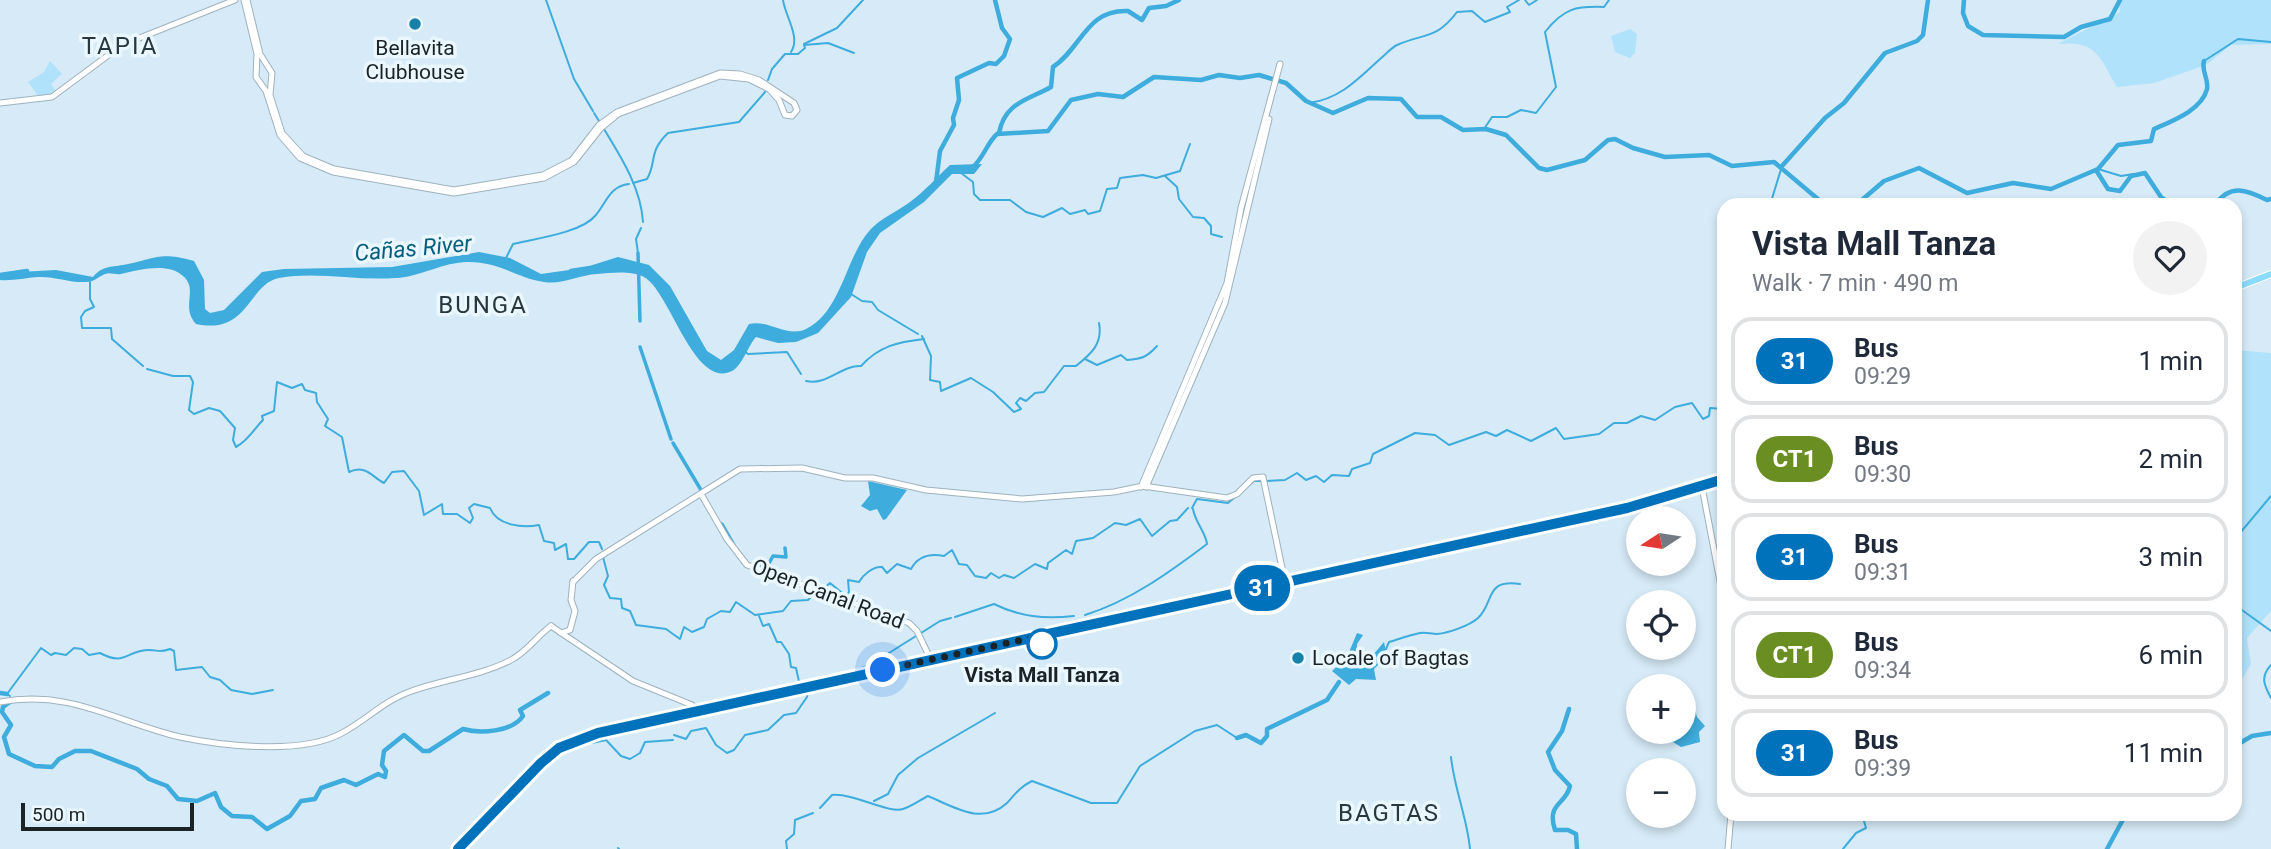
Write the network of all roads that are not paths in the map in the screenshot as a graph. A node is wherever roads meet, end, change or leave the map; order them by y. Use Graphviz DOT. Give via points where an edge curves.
graph roads {
  1 [pos="243,0"];
  2 [pos="258,54"];
  3 [pos="1280,64"];
  4 [pos="267,67"];
  5 [pos="257,70"];
  6 [pos="270,80"];
  7 [pos="261,83"];
  8 [pos="1276,88"];
  9 [pos="789,102"];
  10 [pos="0,103"];
  11 [pos="782,107"];
  12 [pos="2271,274"];
  13 [pos="2242,285"];
  14 [pos="1717,482"];
  15 [pos="1144,487"];
  16 [pos="1702,487"];
  17 [pos="701,494"];
  18 [pos="1717,565"];
  19 [pos="575,578"];
  20 [pos="1285,582"];
  21 [pos="562,633"];
  22 [pos="931,660"];
  23 [pos="0,701"];
  24 [pos="693,711"];
  25 [pos="1730,821"];
  26 [pos="458,849"];
  27 [pos="1728,849"];
  1 -- 2 [label="main road"];
  1 -- 2 [label="main road"];
  1 -- 2 [label="main road"];
  1 -- 10 [label="main road" via="134,38 52,97"];
  2 -- 4 [label="main road"];
  2 -- 5 [label="main road"];
  3 -- 8 [label="main road"];
  4 -- 5 [label="main road"];
  4 -- 6 [label="main road" via="272,73"];
  5 -- 7 [label="main road"];
  6 -- 7 [label="main road"];
  6 -- 9 [label="main road" via="282,133 310,160 334,169 454,190 553,172 572,160 599,125 617,112 710,75 750,76"];
  7 -- 11 [label="main road" via="280,135 294,154 308,163 333,172 454,193 554,174 581,155 618,114 710,78 733,76 758,83 775,94"];
  8 -- 15 [label="main road" via="1241,208 1227,283"];
  8 -- 15 [label="main road" via="1226,303"];
  9 -- 11 [label="main road"];
  9 -- 11 [label="main road" via="796,106 793,115 784,114"];
  12 -- 13 [label="main road"];
  14 -- 16 [label="main road"];
  15 -- 17 [label="main road" via="1022,499 934,491 803,468 766,467 740,469"];
  15 -- 20 [label="main road" via="1227,498 1253,478 1263,477"];
  16 -- 18 [label="main road"];
  16 -- 20 [label="main road" via="1627,508"];
  17 -- 19 [label="main road" via="596,559"];
  17 -- 19 [label="main road" via="594,556"];
  17 -- 22 [label="main road, Open Canal Road" via="747,565 909,623 918,631"];
  19 -- 21 [label="main road" via="571,600 575,611 568,632"];
  20 -- 22 [label="main road"];
  21 -- 23 [label="main road" via="546,624 510,660 409,692 341,734 313,743 212,742 170,734 68,701"];
  21 -- 24 [label="main road" via="633,681 692,705"];
  22 -- 24 [label="main road"];
  24 -- 26 [label="main road" via="598,733 559,748"];
  25 -- 27 [label="main road"];
}
